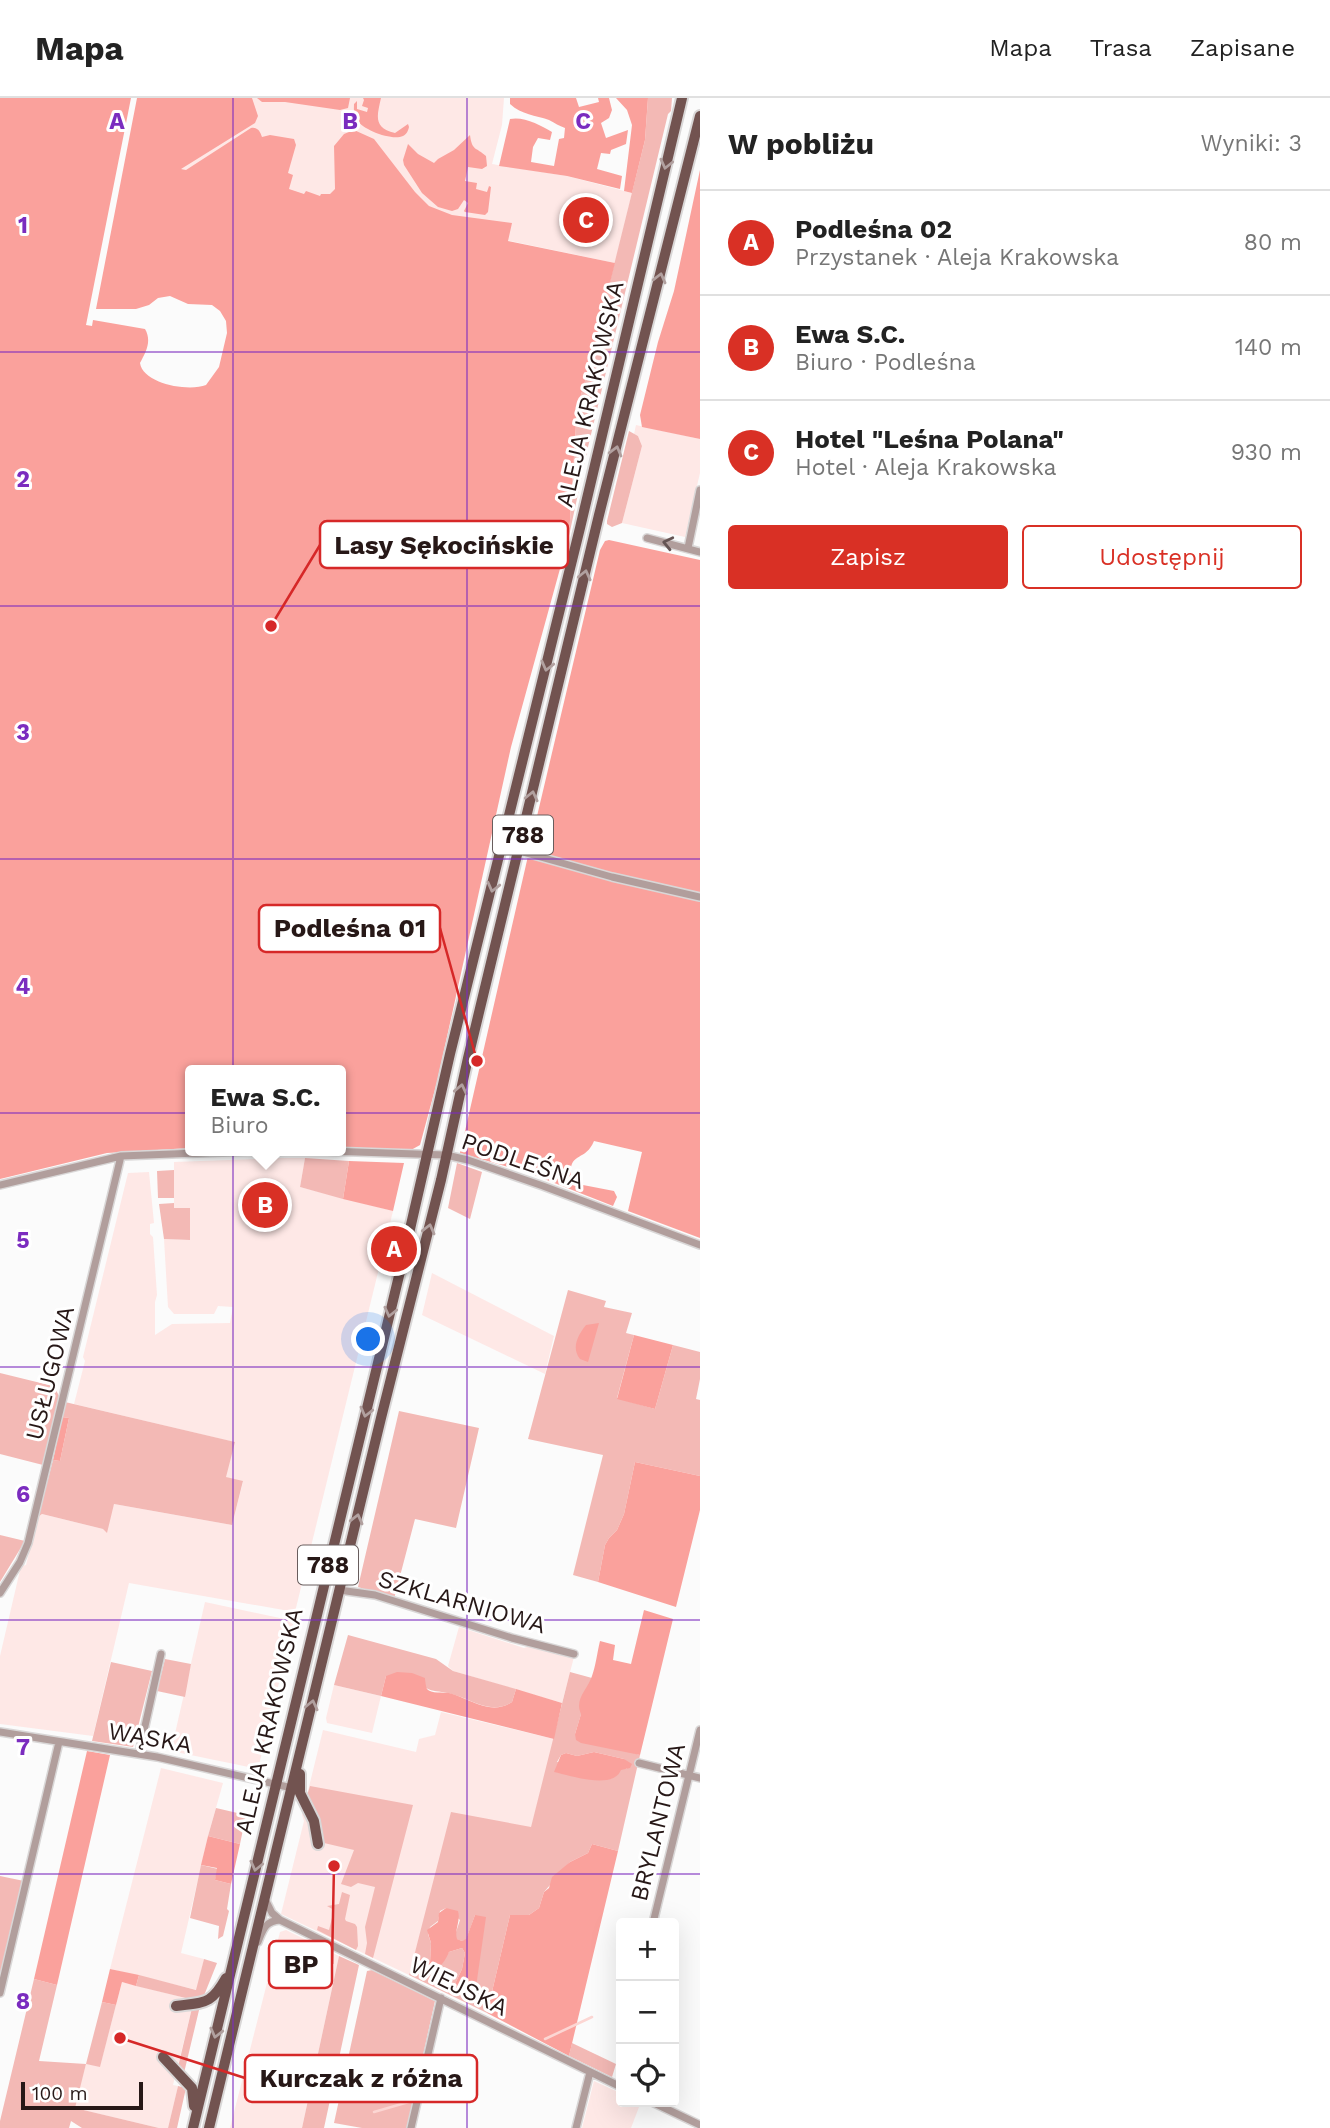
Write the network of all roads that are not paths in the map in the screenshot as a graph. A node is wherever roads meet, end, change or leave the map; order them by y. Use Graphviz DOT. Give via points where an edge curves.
graph roads {
  1 [pos="682,98"];
  2 [pos="700,116"];
  3 [pos="700,490"];
  4 [pos="647,538"];
  5 [pos="688,548"];
  6 [pos="700,552"];
  7 [pos="519,851"];
  8 [pos="700,897"];
  9 [pos="346,1152"];
  10 [pos="185,1153"];
  11 [pos="446,1155"];
  12 [pos="121,1156"];
  13 [pos="426,1156"];
  14 [pos="0,1185"];
  15 [pos="700,1245"];
  16 [pos="339,1590"];
  17 [pos="0,1594"];
  18 [pos="161,1654"];
  19 [pos="574,1654"];
  20 [pos="700,1730"];
  21 [pos="0,1732"];
  22 [pos="59,1742"];
  23 [pos="138,1753"];
  24 [pos="300,1754"];
  25 [pos="639,1763"];
  26 [pos="689,1776"];
  27 [pos="700,1778"];
  28 [pos="276,1784"];
  29 [pos="292,1788"];
  30 [pos="318,1844"];
  31 [pos="265,1899"];
  32 [pos="654,1918"];
  33 [pos="280,1920"];
  34 [pos="250,1960"];
  35 [pos="232,1966"];
  36 [pos="0,1993"];
  37 [pos="441,1997"];
  38 [pos="176,2006"];
  39 [pos="163,2057"];
  40 [pos="590,2072"];
  41 [pos="616,2085"];
  42 [pos="662,2107"];
  43 [pos="193,2125"];
  44 [pos="699,2126"];
  45 [pos="209,2128"];
  46 [pos="411,2128"];
  47 [pos="576,2128"];
  1 -- 13 [label="main road, ALEJA KRAKOWSKA / 788, one-way"];
  7 -- 2 [label="main road, ALEJA KRAKOWSKA / 788, one-way"];
  3 -- 5 [label="street"];
  5 -- 4 [label="street, one-way"];
  5 -- 6 [label="street"];
  7 -- 8 [label="street"];
  11 -- 7 [label="main road, ALEJA KRAKOWSKA / 788, one-way"];
  9 -- 13 [label="street, PODLEŚNA"];
  10 -- 12 [label="street"];
  11 -- 13 [label="street, PODLEŚNA"];
  11 -- 15 [label="street, PODLEŚNA"];
  16 -- 11 [label="main road, ALEJA KRAKOWSKA / 788, one-way"];
  12 -- 14 [label="street"];
  12 -- 17 [label="street, USŁUGOWA" via="28,1543"];
  13 -- 28 [label="main road, ALEJA KRAKOWSKA / 788, one-way"];
  16 -- 19 [label="street, SZKLARNIOWA" via="375,1595"];
  24 -- 16 [label="main road, ALEJA KRAKOWSKA / 788, one-way"];
  18 -- 23 [label="street"];
  20 -- 26 [label="street, BRYLANTOWA"];
  21 -- 22 [label="street, WĄSKA"];
  22 -- 23 [label="street, WĄSKA"];
  22 -- 36 [label="street"];
  23 -- 28 [label="street, WĄSKA"];
  24 -- 29 [label="main road, ALEJA KRAKOWSKA / 788"];
  24 -- 30 [label="main road" via="300,1793 314,1821"];
  25 -- 26 [label="street"];
  26 -- 27 [label="street"];
  26 -- 32 [label="street, BRYLANTOWA"];
  28 -- 29 [label="street, WĄSKA"];
  28 -- 35 [label="main road, ALEJA KRAKOWSKA / 788, one-way"];
  29 -- 31 [label="main road, ALEJA KRAKOWSKA / 788"];
  31 -- 33 [label="street, WIEJSKA"];
  31 -- 34 [label="main road, ALEJA KRAKOWSKA / 788"];
  33 -- 34 [label="street" via="266,1925"];
  33 -- 37 [label="street, WIEJSKA"];
  34 -- 45 [label="main road, ALEJA KRAKOWSKA / 788"];
  35 -- 38 [label="main road" via="210,2000"];
  35 -- 43 [label="main road, ALEJA KRAKOWSKA / 788, one-way"];
  37 -- 40 [label="street, WIEJSKA"];
  37 -- 46 [label="street"];
  39 -- 43 [label="main road" via="192,2088"];
  40 -- 41 [label="street, WIEJSKA"];
  40 -- 47 [label="street"];
  42 -- 44 [label="street"];
}
